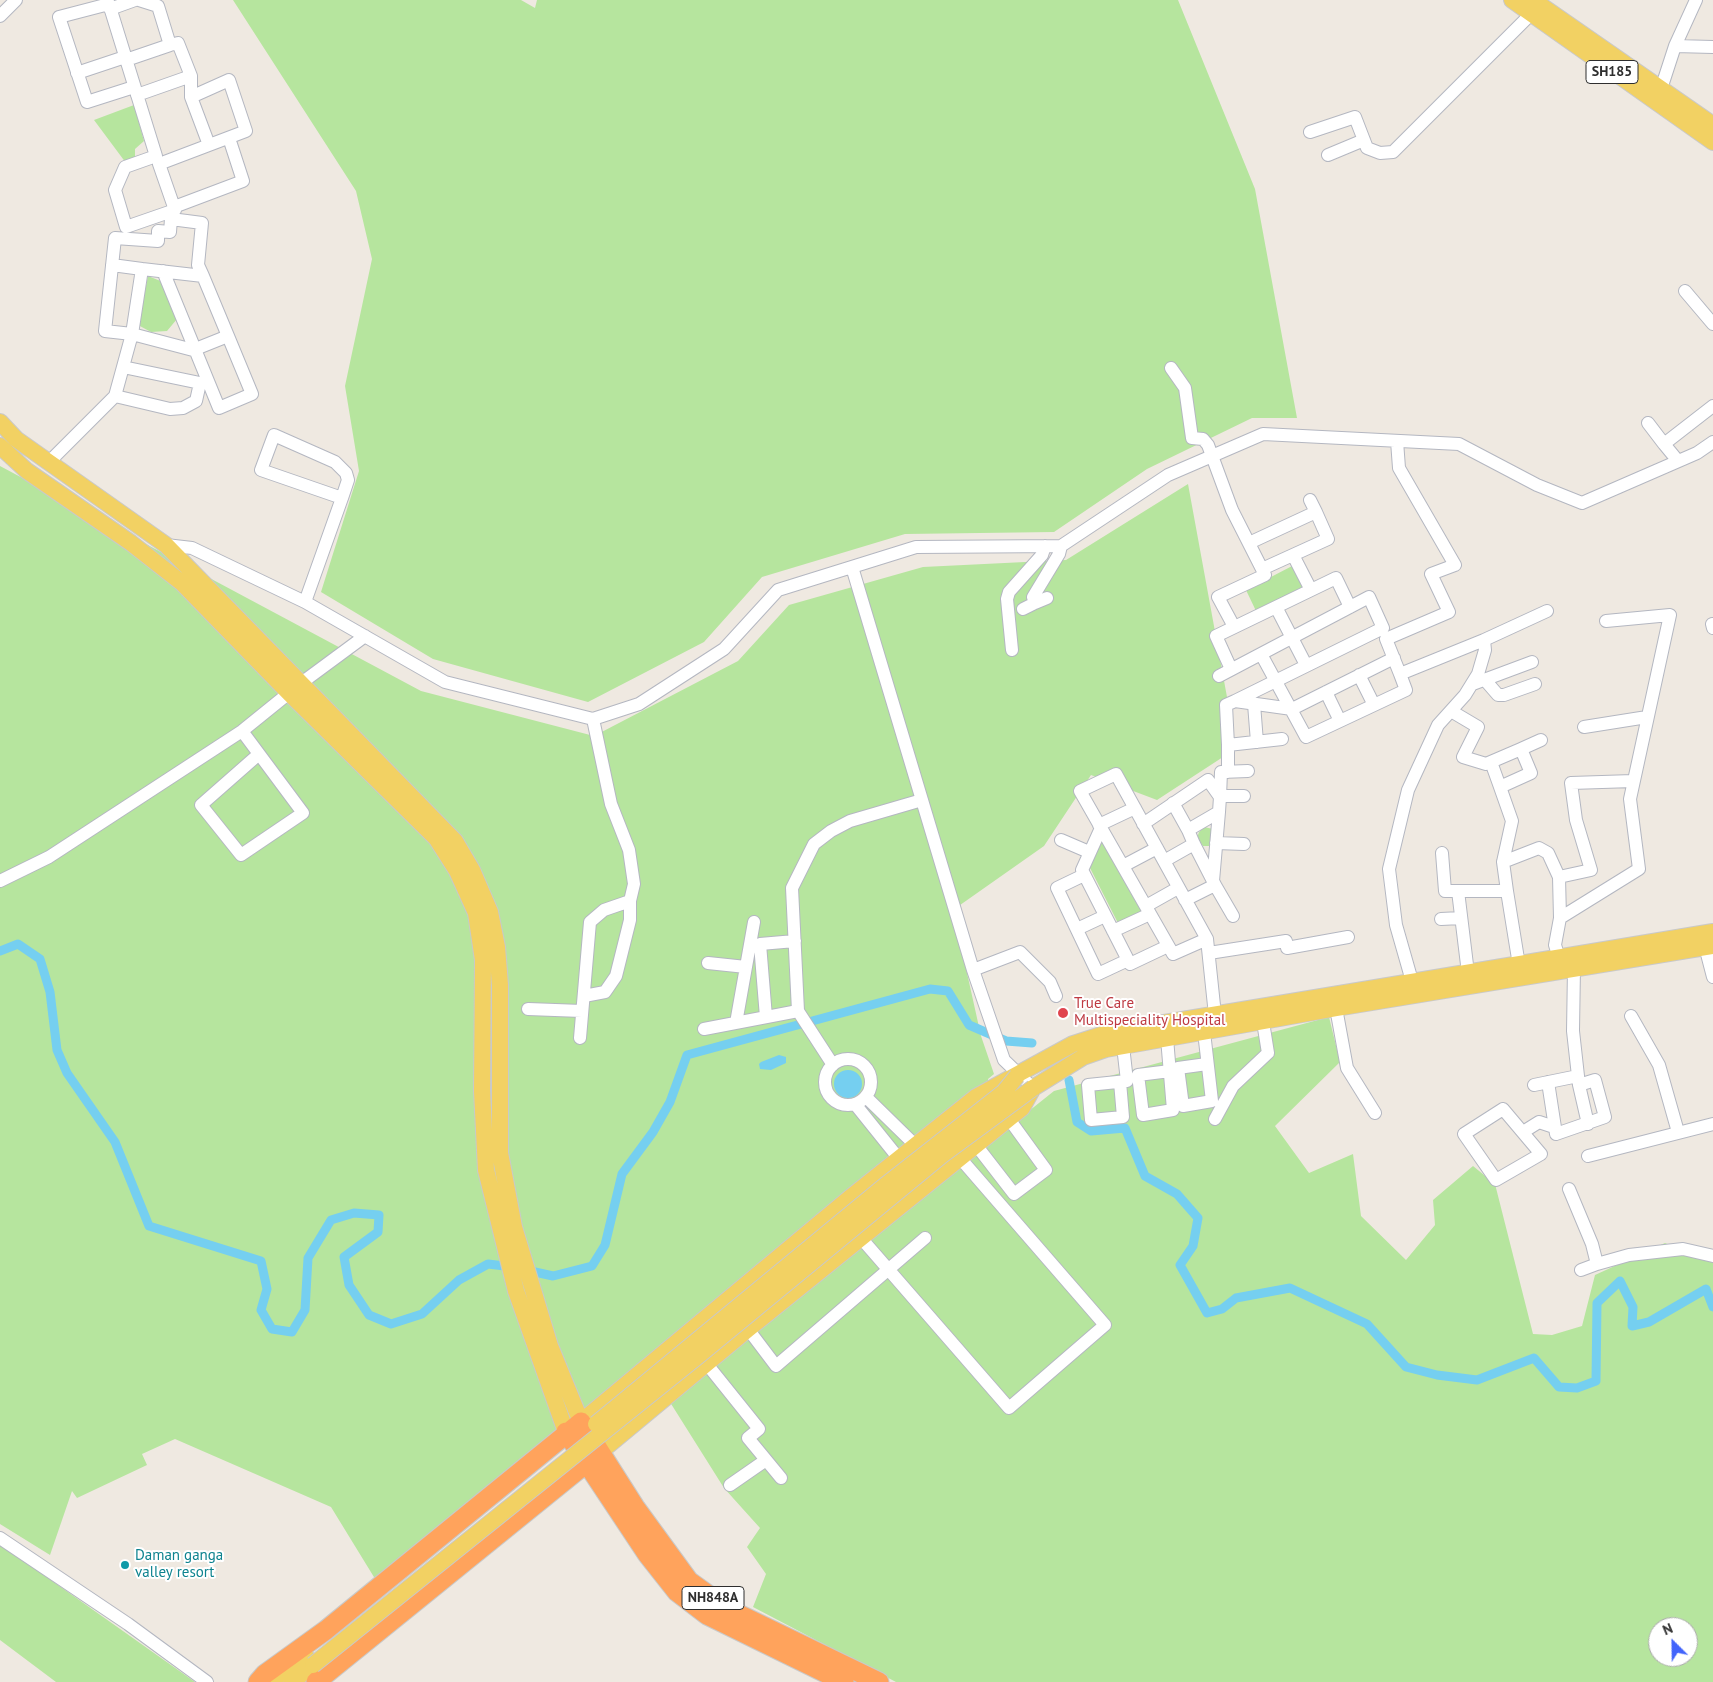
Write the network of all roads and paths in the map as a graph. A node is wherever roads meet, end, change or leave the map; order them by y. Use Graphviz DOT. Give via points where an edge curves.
graph roads {
  1 [pos="16,0"];
  2 [pos="137,0"];
  3 [pos="1512,0"];
  4 [pos="1696,0"];
  5 [pos="1532,7"];
  6 [pos="110,9"];
  7 [pos="0,16"];
  8 [pos="170,45"];
  9 [pos="1675,46"];
  10 [pos="1713,47"];
  11 [pos="126,58"];
  12 [pos="77,73"];
  13 [pos="190,76"];
  14 [pos="1650,87"];
  15 [pos="136,91"];
  16 [pos="191,97"];
  17 [pos="1713,125"];
  18 [pos="1310,132"];
  19 [pos="229,138"];
  20 [pos="1364,140"];
  21 [pos="1713,142"];
  22 [pos="209,145"];
  23 [pos="1328,155"];
  24 [pos="157,160"];
  25 [pos="174,207"];
  26 [pos="112,265"];
  27 [pos="142,269"];
  28 [pos="163,271"];
  29 [pos="203,276"];
  30 [pos="1685,291"];
  31 [pos="1713,324"];
  32 [pos="132,334"];
  33 [pos="228,336"];
  34 [pos="196,349"];
  35 [pos="123,367"];
  36 [pos="1171,368"];
  37 [pos="204,382"];
  38 [pos="115,396"];
  39 [pos="1713,406"];
  40 [pos="0,422"];
  41 [pos="1648,422"];
  42 [pos="1397,441"];
  43 [pos="1713,442"];
  44 [pos="1664,444"];
  45 [pos="0,446"];
  46 [pos="1213,456"];
  47 [pos="1678,461"];
  48 [pos="49,462"];
  49 [pos="342,498"];
  50 [pos="1310,500"];
  51 [pos="1316,512"];
  52 [pos="1249,543"];
  53 [pos="166,545"];
  54 [pos="1045,546"];
  55 [pos="1061,546"];
  56 [pos="1293,555"];
  57 [pos="852,567"];
  58 [pos="1262,569"];
  59 [pos="1311,590"];
  60 [pos="305,602"];
  61 [pos="1276,607"];
  62 [pos="1350,607"];
  63 [pos="1023,609"];
  64 [pos="1547,611"];
  65 [pos="1606,622"];
  66 [pos="1232,623"];
  67 [pos="1385,633"];
  68 [pos="365,636"];
  69 [pos="1292,638"];
  70 [pos="1484,640"];
  71 [pos="1012,650"];
  72 [pos="1261,654"];
  73 [pos="1394,658"];
  74 [pos="1532,662"];
  75 [pos="1306,665"];
  76 [pos="1231,669"];
  77 [pos="1400,674"];
  78 [pos="1359,675"];
  79 [pos="1219,676"];
  80 [pos="1276,680"];
  81 [pos="1479,682"];
  82 [pos="1535,684"];
  83 [pos="294,688"];
  84 [pos="1326,692"];
  85 [pos="1235,700"];
  86 [pos="1254,704"];
  87 [pos="1374,705"];
  88 [pos="1292,709"];
  89 [pos="1451,712"];
  90 [pos="1647,718"];
  91 [pos="593,719"];
  92 [pos="1340,721"];
  93 [pos="1584,727"];
  94 [pos="242,731"];
  95 [pos="1282,739"];
  96 [pos="1541,740"];
  97 [pos="1257,742"];
  98 [pos="1228,745"];
  99 [pos="1520,750"];
  100 [pos="259,754"];
  101 [pos="1491,762"];
  102 [pos="1248,771"];
  103 [pos="1228,772"];
  104 [pos="1634,781"];
  105 [pos="1500,786"];
  106 [pos="1220,796"];
  107 [pos="1244,796"];
  108 [pos="922,800"];
  109 [pos="1173,803"];
  110 [pos="1135,808"];
  111 [pos="1219,812"];
  112 [pos="1143,824"];
  113 [pos="1100,827"];
  114 [pos="1188,830"];
  115 [pos="1061,840"];
  116 [pos="1216,843"];
  117 [pos="1194,844"];
  118 [pos="1244,844"];
  119 [pos="1157,848"];
  120 [pos="1089,852"];
  121 [pos="1442,853"];
  122 [pos="1164,861"];
  123 [pos="1503,862"];
  124 [pos="1123,866"];
  125 [pos="1084,875"];
  126 [pos="1560,877"];
  127 [pos="0,881"];
  128 [pos="1214,883"];
  129 [pos="1178,888"];
  130 [pos="1458,891"];
  131 [pos="1507,891"];
  132 [pos="630,900"];
  133 [pos="1185,900"];
  134 [pos="1148,910"];
  135 [pos="1105,916"];
  136 [pos="1233,916"];
  137 [pos="1461,918"];
  138 [pos="1560,918"];
  139 [pos="1441,919"];
  140 [pos="754,922"];
  141 [pos="1077,929"];
  142 [pos="1113,931"];
  143 [pos="1348,937"];
  144 [pos="1207,939"];
  145 [pos="795,941"];
  146 [pos="1712,941"];
  147 [pos="755,944"];
  148 [pos="1168,946"];
  149 [pos="1209,953"];
  150 [pos="1559,958"];
  151 [pos="1128,960"];
  152 [pos="708,963"];
  153 [pos="1520,964"];
  154 [pos="746,968"];
  155 [pos="1574,968"];
  156 [pos="973,970"];
  157 [pos="1468,973"];
  158 [pos="1713,977"];
  159 [pos="1412,981"];
  160 [pos="584,996"];
  161 [pos="1056,996"];
  162 [pos="1336,1008"];
  163 [pos="528,1009"];
  164 [pos="582,1011"];
  165 [pos="798,1011"];
  166 [pos="1631,1016"];
  167 [pos="766,1017"];
  168 [pos="1263,1022"];
  169 [pos="736,1023"];
  170 [pos="1212,1025"];
  171 [pos="704,1030"];
  172 [pos="580,1038"];
  173 [pos="1167,1038"];
  174 [pos="1123,1046"];
  175 [pos="1208,1064"];
  176 [pos="833,1065"];
  177 [pos="1170,1071"];
  178 [pos="1017,1076"];
  179 [pos="1578,1080"];
  180 [pos="1120,1082"];
  181 [pos="1548,1082"];
  182 [pos="1534,1085"];
  183 [pos="1033,1088"];
  184 [pos="861,1101"];
  185 [pos="1375,1113"];
  186 [pos="1009,1119"];
  187 [pos="1215,1119"];
  188 [pos="1588,1124"];
  189 [pos="1713,1124"];
  190 [pos="1554,1127"];
  191 [pos="1522,1132"];
  192 [pos="1678,1132"];
  193 [pos="976,1145"];
  194 [pos="914,1146"];
  195 [pos="1588,1156"];
  196 [pos="899,1158"];
  197 [pos="960,1158"];
  198 [pos="936,1178"];
  199 [pos="922,1189"];
  200 [pos="1569,1189"];
  201 [pos="861,1238"];
  202 [pos="925,1238"];
  203 [pos="513,1249"];
  204 [pos="1713,1256"];
  205 [pos="1597,1264"];
  206 [pos="888,1270"];
  207 [pos="1581,1270"];
  208 [pos="748,1329"];
  209 [pos="706,1363"];
  210 [pos="574,1427"];
  211 [pos="593,1457"];
  212 [pos="766,1460"];
  213 [pos="781,1478"];
  214 [pos="730,1485"];
  215 [pos="0,1538"];
  216 [pos="312,1668"];
  217 [pos="207,1682"];
  218 [pos="258,1682"];
  219 [pos="268,1682"];
  220 [pos="292,1682"];
  221 [pos="844,1682"];
  222 [pos="879,1682"];
  1 -- 7 [label="street"];
  2 -- 6 [label="street"];
  2 -- 8 [label="street" via="158,6"];
  3 -- 5 [label="main road, SH185"];
  4 -- 9 [label="street"];
  5 -- 14 [label="main road, SH185"];
  5 -- 20 [label="street" via="1393,152 1380,153 1367,148"];
  6 -- 11 [label="street"];
  6 -- 12 [label="street" via="109,4 58,17"];
  8 -- 11 [label="street"];
  8 -- 13 [label="street" via="178,43"];
  9 -- 10 [label="street"];
  9 -- 14 [label="street"];
  11 -- 12 [label="street"];
  11 -- 15 [label="street"];
  12 -- 15 [label="street" via="86,102"];
  13 -- 15 [label="street"];
  13 -- 16 [label="street"];
  14 -- 17 [label="main road, SH185"];
  14 -- 21 [label="main road, SH185"];
  15 -- 24 [label="street"];
  16 -- 19 [label="street" via="229,80 246,131"];
  16 -- 22 [label="street"];
  18 -- 20 [label="street" via="1355,117"];
  19 -- 22 [label="street"];
  19 -- 25 [label="street" via="243,181"];
  20 -- 23 [label="street"];
  22 -- 24 [label="street"];
  24 -- 25 [label="street"];
  24 -- 25 [label="street" via="125,167 115,190 126,227 175,210"];
  26 -- 27 [label="street"];
  26 -- 29 [label="street" via="115,238 158,241 158,231 170,232 171,219 202,223 198,265"];
  26 -- 32 [label="street" via="105,331"];
  27 -- 28 [label="street"];
  27 -- 32 [label="street"];
  28 -- 29 [label="street"];
  28 -- 34 [label="street"];
  29 -- 33 [label="street"];
  30 -- 31 [label="street"];
  32 -- 34 [label="street"];
  32 -- 35 [label="street"];
  33 -- 34 [label="street"];
  33 -- 37 [label="street" via="252,394 219,408"];
  34 -- 37 [label="street"];
  35 -- 37 [label="street"];
  35 -- 38 [label="street"];
  36 -- 46 [label="street" via="1185,388 1192,438 1203,439"];
  37 -- 38 [label="street" via="196,401 183,408 170,409"];
  38 -- 48 [label="street"];
  39 -- 44 [label="street"];
  40 -- 48 [label="main road" via="16,439"];
  41 -- 44 [label="street"];
  42 -- 46 [label="street" via="1263,434"];
  42 -- 47 [label="street" via="1459,444 1537,485 1582,503"];
  42 -- 67 [label="street" via="1399,468 1455,565 1431,574 1449,612"];
  43 -- 47 [label="street"];
  44 -- 47 [label="street"];
  45 -- 83 [label="main road" via="27,471 131,543 182,583"];
  46 -- 52 [label="street" via="1232,510"];
  46 -- 55 [label="street" via="1168,474"];
  48 -- 53 [label="main road"];
  49 -- 49 [label="street" via="261,470 274,434 335,462 348,480"];
  49 -- 60 [label="street"];
  50 -- 51 [label="street"];
  51 -- 52 [label="street"];
  51 -- 56 [label="street" via="1328,539"];
  52 -- 58 [label="street"];
  53 -- 60 [label="street" via="192,548"];
  53 -- 83 [label="main road"];
  54 -- 55 [label="street"];
  54 -- 57 [label="street" via="916,547"];
  54 -- 71 [label="street" via="1042,556 1006,599"];
  55 -- 63 [label="street" via="1035,590 1033,597 1041,600"];
  56 -- 58 [label="street"];
  56 -- 59 [label="street"];
  57 -- 91 [label="street" via="778,590 724,649 639,704"];
  57 -- 108 [label="street"];
  58 -- 66 [label="street" via="1265,575 1218,597"];
  59 -- 61 [label="street"];
  59 -- 62 [label="street" via="1336,578"];
  60 -- 68 [label="street"];
  61 -- 69 [label="street"];
  61 -- 76 [label="street" via="1216,636"];
  62 -- 67 [label="street" via="1369,597"];
  62 -- 69 [label="street"];
  64 -- 70 [label="street"];
  65 -- 90 [label="street" via="1670,615"];
  67 -- 73 [label="street"];
  67 -- 75 [label="street"];
  68 -- 83 [label="street"];
  68 -- 91 [label="street" via="445,682"];
  69 -- 72 [label="street"];
  69 -- 75 [label="street"];
  70 -- 77 [label="street"];
  70 -- 81 [label="street"];
  72 -- 76 [label="street"];
  72 -- 80 [label="street"];
  73 -- 77 [label="street"];
  73 -- 78 [label="street"];
  74 -- 81 [label="street"];
  75 -- 80 [label="street"];
  76 -- 79 [label="street"];
  77 -- 87 [label="street" via="1406,690"];
  78 -- 84 [label="street"];
  78 -- 87 [label="street"];
  80 -- 85 [label="street"];
  80 -- 88 [label="street"];
  81 -- 82 [label="street" via="1498,695"];
  81 -- 89 [label="street"];
  83 -- 94 [label="street"];
  83 -- 203 [label="main road" via="436,838 457,871 476,913 483,960 482,1091 486,1170"];
  84 -- 88 [label="street"];
  84 -- 92 [label="street"];
  85 -- 86 [label="street"];
  85 -- 98 [label="street" via="1226,705"];
  86 -- 88 [label="street"];
  86 -- 97 [label="street"];
  87 -- 92 [label="street"];
  88 -- 92 [label="street" via="1306,737"];
  89 -- 101 [label="street" via="1478,727 1463,757 1486,764"];
  89 -- 159 [label="street" via="1438,725 1408,790 1389,869 1396,925"];
  90 -- 93 [label="street"];
  90 -- 104 [label="street"];
  91 -- 132 [label="street" via="611,804 629,850 634,884"];
  94 -- 100 [label="street"];
  94 -- 127 [label="street" via="49,857"];
  95 -- 97 [label="street"];
  96 -- 99 [label="street"];
  97 -- 98 [label="street"];
  98 -- 103 [label="street"];
  99 -- 101 [label="street"];
  99 -- 105 [label="street" via="1531,773"];
  100 -- 100 [label="street" via="303,813 241,855 200,805"];
  101 -- 105 [label="street"];
  102 -- 103 [label="street"];
  103 -- 106 [label="street" via="1221,772"];
  104 -- 126 [label="street" via="1571,783 1576,820 1591,870"];
  104 -- 138 [label="street" via="1630,799 1639,869"];
  105 -- 123 [label="street" via="1512,821"];
  106 -- 107 [label="street"];
  106 -- 109 [label="street" via="1208,780"];
  106 -- 111 [label="street"];
  108 -- 145 [label="street" via="850,821 814,844 792,888"];
  108 -- 156 [label="street"];
  109 -- 112 [label="street"];
  109 -- 114 [label="street"];
  110 -- 112 [label="street"];
  110 -- 113 [label="street"];
  110 -- 113 [label="street" via="1116,774 1080,791"];
  111 -- 114 [label="street"];
  111 -- 116 [label="street"];
  112 -- 119 [label="street"];
  113 -- 120 [label="street"];
  113 -- 124 [label="street"];
  114 -- 117 [label="street"];
  115 -- 120 [label="street"];
  116 -- 118 [label="street"];
  116 -- 128 [label="street"];
  117 -- 122 [label="street"];
  117 -- 128 [label="street"];
  119 -- 122 [label="street"];
  119 -- 124 [label="street"];
  120 -- 125 [label="street" via="1082,870"];
  121 -- 130 [label="street" via="1445,891"];
  122 -- 129 [label="street"];
  123 -- 126 [label="street" via="1539,848 1548,853"];
  123 -- 131 [label="street"];
  124 -- 134 [label="street"];
  125 -- 135 [label="street"];
  125 -- 141 [label="street" via="1057,888"];
  126 -- 138 [label="street"];
  128 -- 133 [label="street"];
  128 -- 136 [label="street"];
  129 -- 133 [label="street"];
  129 -- 134 [label="street"];
  130 -- 131 [label="street"];
  130 -- 137 [label="street"];
  131 -- 153 [label="street"];
  132 -- 160 [label="street" via="630,920 616,976 605,992"];
  132 -- 160 [label="street" via="604,910 590,922"];
  133 -- 144 [label="street"];
  134 -- 142 [label="street"];
  134 -- 148 [label="street"];
  135 -- 141 [label="street"];
  135 -- 142 [label="street"];
  137 -- 139 [label="street"];
  137 -- 157 [label="street"];
  138 -- 150 [label="street" via="1555,945"];
  140 -- 147 [label="street"];
  141 -- 151 [label="street" via="1098,974"];
  142 -- 151 [label="street"];
  143 -- 149 [label="street" via="1288,948 1286,941"];
  144 -- 148 [label="street" via="1173,954"];
  144 -- 149 [label="street"];
  145 -- 147 [label="street"];
  145 -- 165 [label="street"];
  146 -- 150 [label="main road"];
  146 -- 155 [label="main road"];
  146 -- 158 [label="street" via="1707,954"];
  147 -- 154 [label="street"];
  147 -- 167 [label="street"];
  148 -- 151 [label="street" via="1130,964"];
  149 -- 170 [label="street"];
  150 -- 153 [label="main road"];
  152 -- 154 [label="street"];
  153 -- 157 [label="main road"];
  154 -- 169 [label="street"];
  155 -- 162 [label="main road"];
  155 -- 179 [label="street" via="1573,1032"];
  156 -- 161 [label="street" via="1020,952 1050,982"];
  156 -- 178 [label="street" via="1004,1060"];
  157 -- 159 [label="main road"];
  159 -- 170 [label="main road"];
  160 -- 164 [label="street"];
  162 -- 168 [label="main road"];
  162 -- 185 [label="street" via="1347,1068"];
  163 -- 164 [label="street"];
  164 -- 172 [label="street"];
  165 -- 167 [label="street"];
  165 -- 176 [label="street"];
  166 -- 192 [label="street" via="1659,1065"];
  167 -- 169 [label="street"];
  168 -- 170 [label="main road"];
  168 -- 187 [label="street" via="1268,1053 1233,1086"];
  169 -- 171 [label="street"];
  170 -- 173 [label="main road"];
  170 -- 175 [label="street"];
  170 -- 178 [label="main road" via="1091,1037"];
  173 -- 174 [label="main road"];
  173 -- 177 [label="street"];
  174 -- 180 [label="street" via="1126,1081"];
  174 -- 183 [label="main road" via="1084,1057"];
  176 -- 184 [label="street" via="825,1078 827,1092 837,1103 844,1105"];
  176 -- 184 [label="street" via="846,1059 861,1063 871,1075 870,1091"];
  178 -- 183 [label="street"];
  178 -- 194 [label="main road" via="982,1093"];
  178 -- 216 [label="main road, bridge" via="1004,1092 887,1184 393,1591"];
  179 -- 181 [label="street"];
  179 -- 188 [label="street"];
  179 -- 188 [label="street" via="1595,1080 1605,1117"];
  181 -- 182 [label="street"];
  181 -- 190 [label="street"];
  183 -- 186 [label="main road" via="1026,1104"];
  183 -- 216 [label="main road, bridge" via="942,1155"];
  184 -- 194 [label="street"];
  184 -- 196 [label="street"];
  186 -- 193 [label="main road"];
  186 -- 193 [label="street" via="1046,1170 1014,1194"];
  188 -- 190 [label="street" via="1556,1134"];
  189 -- 192 [label="street"];
  190 -- 191 [label="street" via="1539,1122"];
  191 -- 191 [label="street" via="1541,1154 1496,1180 1464,1134 1503,1109"];
  192 -- 195 [label="street"];
  193 -- 197 [label="main road"];
  194 -- 196 [label="main road"];
  194 -- 198 [label="street"];
  196 -- 199 [label="street"];
  196 -- 210 [label="main road"];
  197 -- 198 [label="main road"];
  197 -- 206 [label="street" via="1105,1324 1009,1408"];
  198 -- 199 [label="main road"];
  199 -- 201 [label="main road"];
  200 -- 205 [label="street"];
  201 -- 206 [label="street"];
  201 -- 208 [label="main road"];
  202 -- 206 [label="street"];
  203 -- 210 [label="main road" via="534,1291"];
  203 -- 210 [label="main road" via="516,1290"];
  204 -- 205 [label="street" via="1683,1248 1629,1255"];
  205 -- 207 [label="street"];
  206 -- 208 [label="street" via="839,1303 808,1330 776,1366"];
  208 -- 209 [label="main road"];
  209 -- 211 [label="main road"];
  209 -- 212 [label="street" via="759,1429 748,1438"];
  210 -- 211 [label="highway"];
  210 -- 218 [label="highway"];
  211 -- 216 [label="highway"];
  211 -- 221 [label="highway, NH848A" via="646,1554 677,1592 707,1615"];
  211 -- 222 [label="highway, NH848A" via="635,1507 689,1581 728,1609"];
  212 -- 213 [label="street"];
  212 -- 214 [label="street"];
  215 -- 217 [label="street"];
  216 -- 219 [label="main road"];
  216 -- 220 [label="main road"];
}
